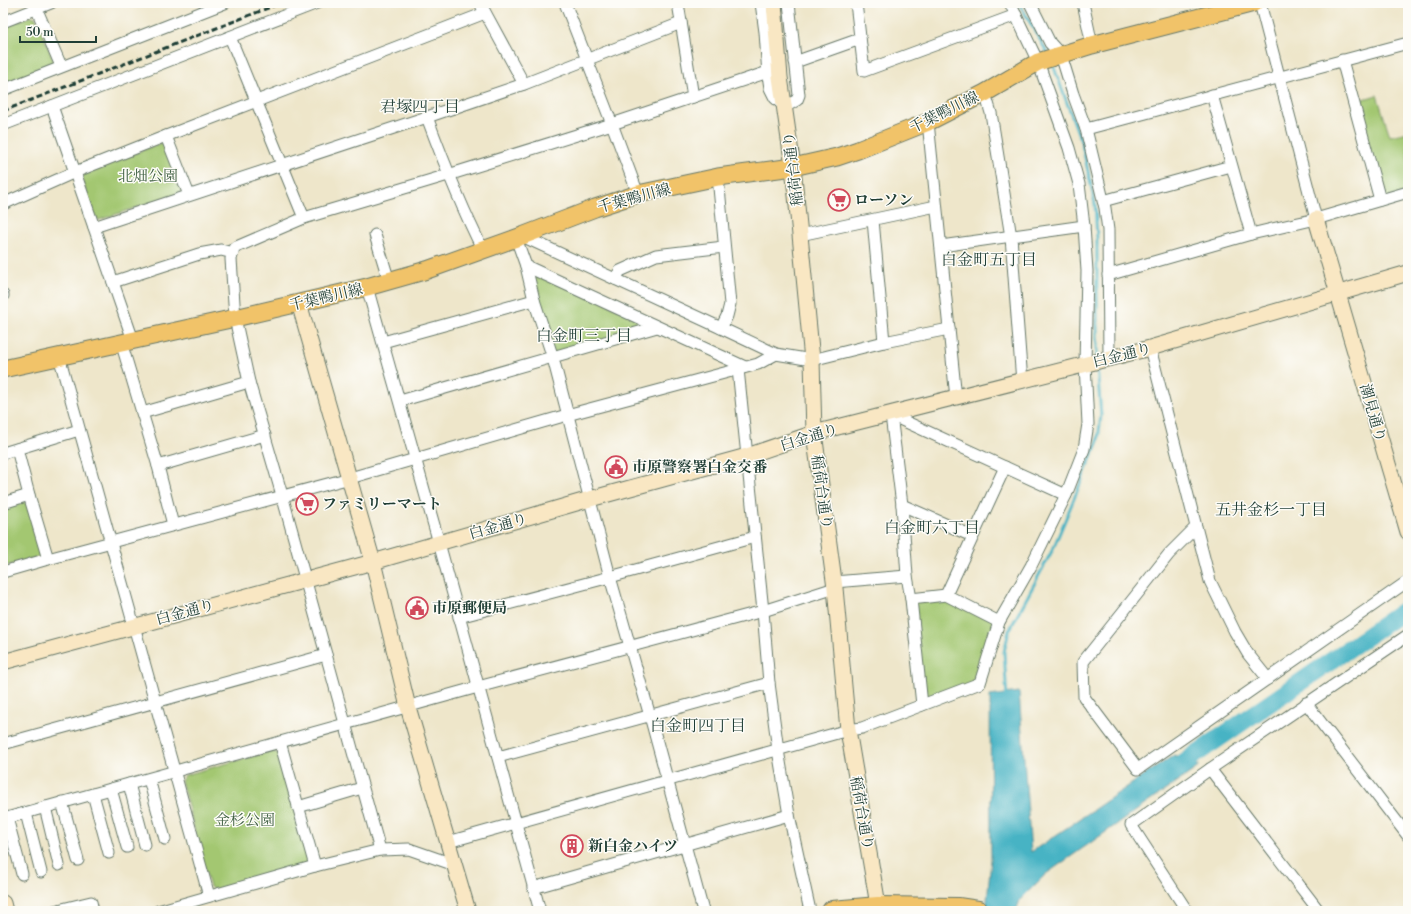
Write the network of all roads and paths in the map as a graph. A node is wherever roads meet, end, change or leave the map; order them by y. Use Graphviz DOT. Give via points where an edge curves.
graph roads {
  1 [pos="52,3"];
  2 [pos="225,3"];
  3 [pos="317,3"];
  4 [pos="480,3"];
  5 [pos="565,3"];
  6 [pos="678,3"];
  7 [pos="760,3"];
  8 [pos="774,3"];
  9 [pos="789,3"];
  10 [pos="1010,3"];
  11 [pos="1030,3"];
  12 [pos="1083,3"];
  13 [pos="1254,3"];
  14 [pos="1260,3"];
  15 [pos="858,4"];
  16 [pos="35,6"];
  17 [pos="485,14"];
  18 [pos="1016,15"];
  19 [pos="3,22"];
  20 [pos="681,23"];
  21 [pos="230,37"];
  22 [pos="860,39"];
  23 [pos="1408,43"];
  24 [pos="1092,45"];
  25 [pos="1060,55"];
  26 [pos="586,59"];
  27 [pos="1342,60"];
  28 [pos="795,62"];
  29 [pos="1038,62"];
  30 [pos="61,66"];
  31 [pos="768,72"];
  32 [pos="1280,78"];
  33 [pos="524,84"];
  34 [pos="3,90"];
  35 [pos="985,93"];
  36 [pos="1212,95"];
  37 [pos="693,97"];
  38 [pos="257,102"];
  39 [pos="52,106"];
  40 [pos="785,108"];
  41 [pos="427,117"];
  42 [pos="928,122"];
  43 [pos="612,124"];
  44 [pos="3,125"];
  45 [pos="1086,129"];
  46 [pos="166,136"];
  47 [pos="282,165"];
  48 [pos="1231,166"];
  49 [pos="793,167"];
  50 [pos="75,172"];
  51 [pos="448,175"];
  52 [pos="718,177"];
  53 [pos="1408,192"];
  54 [pos="638,194"];
  55 [pos="189,195"];
  56 [pos="1380,200"];
  57 [pos="1103,201"];
  58 [pos="3,204"];
  59 [pos="936,206"];
  60 [pos="304,218"];
  61 [pos="1316,219"];
  62 [pos="873,220"];
  63 [pos="1084,226"];
  64 [pos="94,227"];
  65 [pos="1250,234"];
  66 [pos="375,235"];
  67 [pos="800,236"];
  68 [pos="519,237"];
  69 [pos="1011,237"];
  70 [pos="724,246"];
  71 [pos="941,246"];
  72 [pos="483,250"];
  73 [pos="233,253"];
  74 [pos="526,266"];
  75 [pos="1408,273"];
  76 [pos="1108,275"];
  77 [pos="615,279"];
  78 [pos="389,281"];
  79 [pos="112,282"];
  80 [pos="367,287"];
  81 [pos="1338,294"];
  82 [pos="534,300"];
  83 [pos="299,303"];
  84 [pos="235,318"];
  85 [pos="657,327"];
  86 [pos="721,328"];
  87 [pos="949,329"];
  88 [pos="127,341"];
  89 [pos="383,342"];
  90 [pos="884,342"];
  91 [pos="1150,348"];
  92 [pos="776,354"];
  93 [pos="59,356"];
  94 [pos="553,358"];
  95 [pos="1109,359"];
  96 [pos="812,360"];
  97 [pos="1085,364"];
  98 [pos="3,368"];
  99 [pos="741,368"];
  100 [pos="249,382"];
  101 [pos="1022,382"];
  102 [pos="956,398"];
  103 [pos="400,401"];
  104 [pos="142,413"];
  105 [pos="567,415"];
  106 [pos="890,415"];
  107 [pos="79,430"];
  108 [pos="814,434"];
  109 [pos="265,435"];
  110 [pos="17,449"];
  111 [pos="3,453"];
  112 [pos="747,456"];
  113 [pos="415,459"];
  114 [pos="158,466"];
  115 [pos="1005,467"];
  116 [pos="350,478"];
  117 [pos="1066,495"];
  118 [pos="29,496"];
  119 [pos="282,496"];
  120 [pos="590,499"];
  121 [pos="3,503"];
  122 [pos="902,505"];
  123 [pos="173,525"];
  124 [pos="1196,527"];
  125 [pos="1408,532"];
  126 [pos="972,536"];
  127 [pos="755,537"];
  128 [pos="110,542"];
  129 [pos="439,543"];
  130 [pos="48,559"];
  131 [pos="373,562"];
  132 [pos="3,572"];
  133 [pos="907,576"];
  134 [pos="610,577"];
  135 [pos="305,580"];
  136 [pos="1408,581"];
  137 [pos="835,585"];
  138 [pos="946,595"];
  139 [pos="911,599"];
  140 [pos="763,610"];
  141 [pos="459,617"];
  142 [pos="999,622"];
  143 [pos="135,626"];
  144 [pos="1408,634"];
  145 [pos="631,647"];
  146 [pos="326,655"];
  147 [pos="3,662"];
  148 [pos="1268,679"];
  149 [pos="769,683"];
  150 [pos="478,687"];
  151 [pos="155,703"];
  152 [pos="1306,703"];
  153 [pos="922,705"];
  154 [pos="408,706"];
  155 [pos="650,716"];
  156 [pos="345,724"];
  157 [pos="848,730"];
  158 [pos="280,742"];
  159 [pos="3,744"];
  160 [pos="778,750"];
  161 [pos="498,757"];
  162 [pos="1210,769"];
  163 [pos="175,771"];
  164 [pos="149,778"];
  165 [pos="668,781"];
  166 [pos="129,784"];
  167 [pos="362,788"];
  168 [pos="111,789"];
  169 [pos="93,794"];
  170 [pos="62,802"];
  171 [pos="45,807"];
  172 [pos="298,807"];
  173 [pos="26,813"];
  174 [pos="789,815"];
  175 [pos="5,818"];
  176 [pos="516,823"];
  177 [pos="1408,836"];
  178 [pos="165,839"];
  179 [pos="448,842"];
  180 [pos="686,844"];
  181 [pos="145,845"];
  182 [pos="127,846"];
  183 [pos="380,850"];
  184 [pos="109,853"];
  185 [pos="78,860"];
  186 [pos="59,865"];
  187 [pos="315,866"];
  188 [pos="455,866"];
  189 [pos="41,872"];
  190 [pos="22,874"];
  191 [pos="533,888"];
  192 [pos="209,896"];
  193 [pos="3,903"];
  194 [pos="879,909"];
  195 [pos="5,911"];
  196 [pos="54,911"];
  197 [pos="93,911"];
  198 [pos="158,911"];
  199 [pos="468,911"];
  200 [pos="540,911"];
  201 [pos="703,911"];
  202 [pos="810,911"];
  203 [pos="832,911"];
  204 [pos="978,911"];
  205 [pos="1187,911"];
  206 [pos="1319,911"];
  1 -- 16 [label="street"];
  2 -- 30 [label="street"];
  3 -- 21 [label="street"];
  4 -- 17 [label="street"];
  5 -- 26 [label="street"];
  6 -- 20 [label="street"];
  7 -- 31 [label="street"];
  8 -- 40 [label="street, 稲荷台通り"];
  9 -- 28 [label="street"];
  10 -- 18 [label="street"];
  11 -- 25 [label="street" via="1050,44"];
  12 -- 24 [label="street"];
  13 -- 24 [label="main road, 千葉鴨川線"];
  14 -- 32 [label="street"];
  15 -- 22 [label="street"];
  16 -- 19 [label="street"];
  16 -- 30 [label="street"];
  17 -- 33 [label="street"];
  17 -- 38 [label="street"];
  18 -- 22 [label="street" via="864,71"];
  18 -- 29 [label="street"];
  20 -- 26 [label="street"];
  20 -- 37 [label="street"];
  21 -- 38 [label="street"];
  21 -- 39 [label="street"];
  22 -- 28 [label="street"];
  23 -- 27 [label="street"];
  24 -- 25 [label="main road, 千葉鴨川線"];
  25 -- 29 [label="main road, 千葉鴨川線"];
  25 -- 45 [label="street"];
  26 -- 33 [label="street"];
  26 -- 43 [label="street"];
  27 -- 32 [label="street"];
  27 -- 56 [label="street"];
  28 -- 40 [label="street" via="799,95 797,100"];
  29 -- 35 [label="main road, 千葉鴨川線"];
  29 -- 63 [label="street" via="1069,148 1078,184"];
  30 -- 34 [label="street"];
  31 -- 37 [label="street"];
  31 -- 40 [label="street" via="770,88"];
  32 -- 36 [label="street"];
  32 -- 61 [label="street"];
  33 -- 41 [label="street"];
  35 -- 42 [label="main road, 千葉鴨川線"];
  35 -- 69 [label="street" via="991,112"];
  36 -- 45 [label="street"];
  36 -- 48 [label="street"];
  37 -- 43 [label="street"];
  38 -- 46 [label="street"];
  38 -- 47 [label="street"];
  39 -- 44 [label="street"];
  39 -- 50 [label="street"];
  40 -- 49 [label="street, 稲荷台通り"];
  41 -- 47 [label="street"];
  41 -- 51 [label="street"];
  42 -- 49 [label="main road, 千葉鴨川線" via="858,150"];
  42 -- 59 [label="street"];
  43 -- 51 [label="street"];
  43 -- 54 [label="street"];
  45 -- 57 [label="street"];
  46 -- 50 [label="street"];
  46 -- 55 [label="street"];
  47 -- 55 [label="street"];
  47 -- 60 [label="street"];
  48 -- 57 [label="street"];
  48 -- 65 [label="street"];
  49 -- 52 [label="main road, 千葉鴨川線"];
  49 -- 67 [label="street, 稲荷台通り"];
  50 -- 58 [label="street"];
  50 -- 64 [label="street"];
  51 -- 60 [label="street"];
  51 -- 72 [label="street"];
  52 -- 54 [label="main road, 千葉鴨川線"];
  52 -- 70 [label="street"];
  53 -- 56 [label="street"];
  54 -- 68 [label="main road, 千葉鴨川線"];
  55 -- 64 [label="street"];
  56 -- 61 [label="street"];
  57 -- 76 [label="street" via="1108,230"];
  59 -- 62 [label="street"];
  59 -- 71 [label="street"];
  60 -- 73 [label="street" via="242,244 234,248"];
  61 -- 65 [label="street"];
  61 -- 81 [label="street, 潮見通り"];
  62 -- 67 [label="street"];
  62 -- 90 [label="street"];
  63 -- 69 [label="street"];
  63 -- 97 [label="street" via="1087,271"];
  64 -- 79 [label="street"];
  65 -- 76 [label="street"];
  66 -- 78 [label="street"];
  67 -- 96 [label="street, 稲荷台通り"];
  68 -- 72 [label="main road, 千葉鴨川線"];
  68 -- 74 [label="street"];
  68 -- 77 [label="street"];
  69 -- 71 [label="street"];
  69 -- 101 [label="street"];
  70 -- 77 [label="street" via="656,255 620,271"];
  70 -- 86 [label="street" via="730,304"];
  71 -- 87 [label="street"];
  72 -- 78 [label="main road, 千葉鴨川線"];
  73 -- 79 [label="street" via="221,250 199,254"];
  73 -- 84 [label="street" via="231,259"];
  74 -- 82 [label="street"];
  74 -- 85 [label="street"];
  75 -- 81 [label="street, 白金通り"];
  76 -- 95 [label="street"];
  77 -- 86 [label="street"];
  78 -- 80 [label="main road, 千葉鴨川線"];
  79 -- 88 [label="street"];
  80 -- 83 [label="main road, 千葉鴨川線"];
  80 -- 89 [label="street"];
  81 -- 91 [label="street, 白金通り"];
  81 -- 125 [label="street, 潮見通り"];
  82 -- 89 [label="street"];
  82 -- 94 [label="street"];
  83 -- 84 [label="main road, 千葉鴨川線"];
  83 -- 116 [label="street"];
  84 -- 88 [label="main road, 千葉鴨川線"];
  84 -- 100 [label="street"];
  85 -- 94 [label="street"];
  85 -- 99 [label="street"];
  86 -- 92 [label="street"];
  87 -- 90 [label="street"];
  87 -- 102 [label="street"];
  88 -- 93 [label="main road, 千葉鴨川線"];
  88 -- 104 [label="street"];
  89 -- 103 [label="street"];
  90 -- 96 [label="street"];
  91 -- 95 [label="street, 白金通り"];
  91 -- 124 [label="street"];
  92 -- 96 [label="street"];
  92 -- 99 [label="street" via="758,364"];
  93 -- 98 [label="main road, 千葉鴨川線"];
  93 -- 107 [label="street"];
  94 -- 103 [label="street"];
  94 -- 105 [label="street"];
  95 -- 97 [label="street, 白金通り"];
  96 -- 108 [label="street, 稲荷台通り"];
  97 -- 101 [label="street, 白金通り"];
  97 -- 117 [label="street" via="1088,424 1084,449"];
  99 -- 105 [label="street"];
  99 -- 112 [label="street"];
  100 -- 104 [label="street"];
  100 -- 109 [label="street"];
  101 -- 102 [label="street, 白金通り"];
  102 -- 106 [label="street, 白金通り"];
  103 -- 113 [label="street"];
  104 -- 114 [label="street"];
  105 -- 113 [label="street"];
  105 -- 120 [label="street"];
  106 -- 108 [label="street, 白金通り"];
  106 -- 115 [label="street"];
  106 -- 122 [label="street"];
  107 -- 110 [label="street"];
  107 -- 128 [label="street"];
  108 -- 112 [label="street, 白金通り"];
  108 -- 137 [label="street, 稲荷台通り"];
  109 -- 114 [label="street"];
  109 -- 119 [label="street"];
  110 -- 111 [label="street"];
  110 -- 118 [label="street"];
  112 -- 120 [label="street, 白金通り"];
  112 -- 127 [label="street"];
  113 -- 116 [label="street"];
  113 -- 129 [label="street"];
  114 -- 123 [label="street"];
  115 -- 117 [label="street"];
  115 -- 126 [label="street"];
  116 -- 119 [label="street"];
  116 -- 131 [label="street"];
  117 -- 142 [label="street" via="1031,566"];
  118 -- 121 [label="street"];
  118 -- 130 [label="street"];
  119 -- 123 [label="street"];
  119 -- 135 [label="street"];
  120 -- 129 [label="street, 白金通り"];
  120 -- 134 [label="street"];
  122 -- 126 [label="street"];
  122 -- 133 [label="street"];
  123 -- 128 [label="street"];
  124 -- 148 [label="street" via="1210,581 1248,654"];
  124 -- 148 [label="street" via="1169,554 1083,662 1084,697 1138,769"];
  126 -- 138 [label="street"];
  127 -- 134 [label="street"];
  127 -- 140 [label="street"];
  128 -- 130 [label="street"];
  128 -- 143 [label="street"];
  129 -- 131 [label="street, 白金通り"];
  129 -- 141 [label="street"];
  130 -- 132 [label="street"];
  131 -- 135 [label="street, 白金通り"];
  131 -- 154 [label="street"];
  133 -- 137 [label="street"];
  133 -- 139 [label="street"];
  134 -- 141 [label="street"];
  134 -- 145 [label="street"];
  135 -- 143 [label="street, 白金通り"];
  135 -- 146 [label="street"];
  136 -- 148 [label="street"];
  137 -- 140 [label="street"];
  137 -- 157 [label="street, 稲荷台通り"];
  138 -- 139 [label="street"];
  138 -- 142 [label="street"];
  139 -- 153 [label="street"];
  140 -- 145 [label="street"];
  140 -- 149 [label="street"];
  141 -- 150 [label="street"];
  142 -- 153 [label="street" via="980,683"];
  143 -- 147 [label="street, 白金通り"];
  143 -- 151 [label="street"];
  144 -- 152 [label="street"];
  145 -- 150 [label="street"];
  145 -- 155 [label="street"];
  146 -- 151 [label="street"];
  146 -- 156 [label="street"];
  149 -- 155 [label="street"];
  149 -- 160 [label="street"];
  150 -- 154 [label="street"];
  150 -- 161 [label="street"];
  151 -- 159 [label="street"];
  151 -- 163 [label="street"];
  152 -- 162 [label="street"];
  152 -- 177 [label="street"];
  153 -- 157 [label="street" via="862,728"];
  154 -- 156 [label="street"];
  154 -- 179 [label="street"];
  155 -- 161 [label="street"];
  155 -- 165 [label="street"];
  156 -- 158 [label="street"];
  156 -- 167 [label="street"];
  157 -- 160 [label="street"];
  157 -- 194 [label="street, 稲荷台通り"];
  158 -- 163 [label="street"];
  158 -- 172 [label="street"];
  160 -- 165 [label="street"];
  160 -- 174 [label="street"];
  161 -- 176 [label="street"];
  162 -- 205 [label="street" via="1131,825"];
  162 -- 206 [label="street"];
  163 -- 164 [label="street"];
  163 -- 192 [label="street"];
  164 -- 166 [label="street"];
  164 -- 178 [label="street"];
  165 -- 176 [label="street"];
  165 -- 180 [label="street"];
  166 -- 168 [label="street"];
  166 -- 181 [label="street"];
  167 -- 172 [label="street"];
  167 -- 183 [label="street"];
  168 -- 169 [label="street"];
  168 -- 182 [label="street"];
  169 -- 170 [label="street"];
  169 -- 184 [label="street"];
  170 -- 171 [label="street"];
  170 -- 185 [label="street"];
  171 -- 173 [label="street"];
  171 -- 186 [label="street"];
  172 -- 187 [label="street"];
  173 -- 175 [label="street"];
  173 -- 189 [label="street"];
  174 -- 180 [label="street"];
  174 -- 202 [label="street"];
  175 -- 190 [label="street"];
  176 -- 179 [label="street"];
  176 -- 191 [label="street"];
  179 -- 188 [label="street"];
  180 -- 191 [label="street"];
  180 -- 201 [label="street"];
  183 -- 187 [label="street"];
  183 -- 188 [label="street" via="409,849"];
  187 -- 192 [label="street"];
  188 -- 199 [label="street"];
  191 -- 200 [label="street"];
  192 -- 198 [label="street"];
  193 -- 195 [label="street"];
  194 -- 203 [label="highway"];
  194 -- 204 [label="highway" via="958,908"];
  196 -- 197 [label="street" via="91,902"];
}
